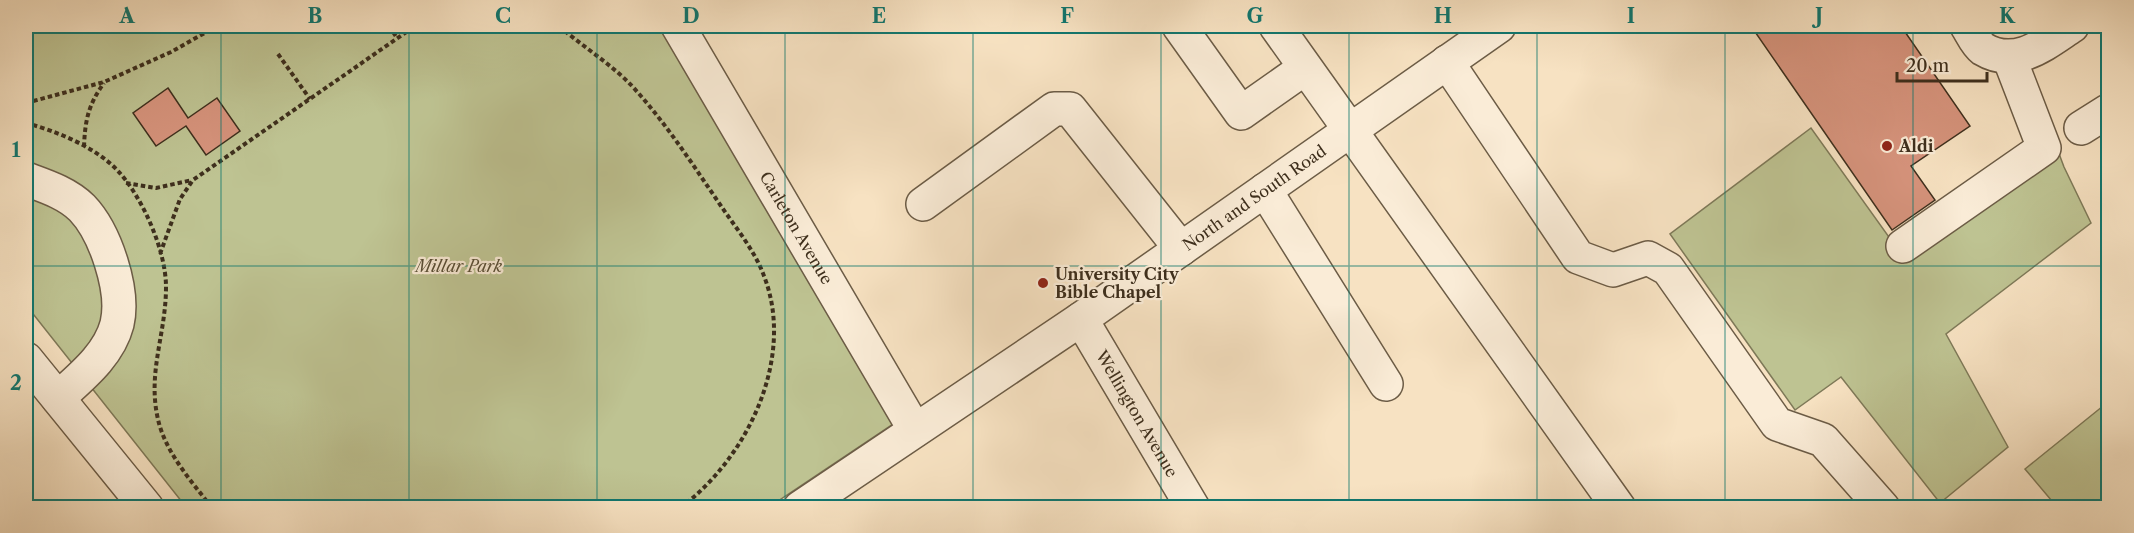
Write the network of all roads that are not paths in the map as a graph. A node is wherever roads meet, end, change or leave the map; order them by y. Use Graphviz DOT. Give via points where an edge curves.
graph roads {
  1 [pos="678,26"];
  2 [pos="1179,26"];
  3 [pos="1276,26"];
  4 [pos="1499,26"];
  5 [pos="1967,26"];
  6 [pos="2072,26"];
  7 [pos="2009,57"];
  8 [pos="1447,62"];
  9 [pos="1305,68"];
  10 [pos="2109,111"];
  11 [pos="2081,128"];
  12 [pos="1349,131"];
  13 [pos="26,179"];
  14 [pos="1265,190"];
  15 [pos="923,204"];
  16 [pos="1903,246"];
  17 [pos="1181,249"];
  18 [pos="1081,319"];
  19 [pos="26,359"];
  20 [pos="1386,384"];
  21 [pos="58,398"];
  22 [pos="915,430"];
  23 [pos="147,507"];
  24 [pos="800,507"];
  25 [pos="1193,507"];
  26 [pos="1619,507"];
  27 [pos="1883,507"];
  1 -- 22 [label="street, Carleton Avenue"];
  2 -- 9 [label="street" via="1241,113"];
  3 -- 9 [label="street"];
  4 -- 8 [label="street, North and South Road"];
  5 -- 7 [label="street" via="1982,48"];
  6 -- 7 [label="street" via="2032,53"];
  7 -- 16 [label="street" via="2044,148"];
  8 -- 12 [label="street, North and South Road"];
  8 -- 27 [label="street" via="1578,257 1613,270 1648,258 1668,269 1777,424 1823,440"];
  9 -- 12 [label="street"];
  10 -- 11 [label="street"];
  12 -- 14 [label="street, North and South Road"];
  12 -- 26 [label="street"];
  13 -- 21 [label="street" via="54,189 82,208 100,234 117,293 117,323 107,343 92,367"];
  14 -- 17 [label="street, North and South Road"];
  14 -- 20 [label="street"];
  15 -- 17 [label="street" via="1054,109 1070,109"];
  17 -- 18 [label="street, North and South Road"];
  18 -- 22 [label="street, North and South Road"];
  18 -- 25 [label="street, Wellington Avenue"];
  19 -- 21 [label="street"];
  21 -- 23 [label="street"];
  22 -- 24 [label="street, North and South Road"];
}
